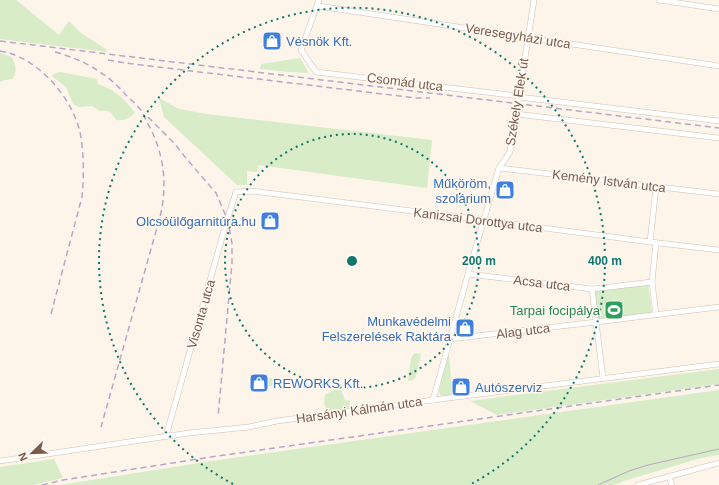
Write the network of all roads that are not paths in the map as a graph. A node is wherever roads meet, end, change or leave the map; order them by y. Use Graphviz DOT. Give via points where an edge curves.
graph roads {
  1 [pos="534,0"];
  2 [pos="659,0"];
  3 [pos="319,3"];
  4 [pos="719,9"];
  5 [pos="528,38"];
  6 [pos="719,66"];
  7 [pos="519,96"];
  8 [pos="516,114"];
  9 [pos="719,121"];
  10 [pos="719,138"];
  11 [pos="500,168"];
  12 [pos="656,187"];
  13 [pos="236,192"];
  14 [pos="719,194"];
  15 [pos="484,220"];
  16 [pos="650,242"];
  17 [pos="656,243"];
  18 [pos="719,250"];
  19 [pos="468,274"];
  20 [pos="652,282"];
  21 [pos="592,289"];
  22 [pos="719,307"];
  23 [pos="656,315"];
  24 [pos="596,322"];
  25 [pos="450,340"];
  26 [pos="719,364"];
  27 [pos="603,378"];
  28 [pos="433,400"];
  29 [pos="166,436"];
  30 [pos="0,461"];
  31 [pos="719,463"];
  32 [pos="668,476"];
  33 [pos="638,485"];
  34 [pos="672,485"];
  1 -- 5 [label="street, Székely Elek út"];
  2 -- 4 [label="street"];
  3 -- 5 [label="street, Veresegyházi utca"];
  3 -- 7 [label="street, Csomád utca" via="301,50 316,72"];
  5 -- 6 [label="street, Veresegyházi utca"];
  5 -- 7 [label="street, Székely Elek út"];
  7 -- 8 [label="street, Székely Elek út"];
  7 -- 9 [label="street, Csomád utca"];
  8 -- 10 [label="street"];
  8 -- 11 [label="street, Székely Elek út" via="510,152"];
  11 -- 12 [label="street, Kemény István utca"];
  11 -- 15 [label="street, Székely Elek út"];
  12 -- 14 [label="street, Kemény István utca"];
  12 -- 16 [label="street"];
  13 -- 15 [label="street, Kanizsai Dorottya utca" via="252,191"];
  13 -- 29 [label="street, Visonta utca"];
  15 -- 16 [label="street, Kanizsai Dorottya utca"];
  15 -- 19 [label="street, Székely Elek út"];
  16 -- 17 [label="street, Kanizsai Dorottya utca"];
  17 -- 18 [label="street, Kanizsai Dorottya utca"];
  17 -- 20 [label="street"];
  19 -- 21 [label="street, Acsa utca"];
  19 -- 25 [label="street, Székely Elek út"];
  20 -- 21 [label="street, Acsa utca"];
  20 -- 23 [label="street"];
  21 -- 24 [label="street"];
  22 -- 23 [label="street"];
  23 -- 24 [label="street, Alag utca"];
  24 -- 25 [label="street, Alag utca"];
  24 -- 27 [label="street"];
  25 -- 28 [label="street, Székely Elek út"];
  26 -- 27 [label="street, Harsányi Kálmán utca"];
  27 -- 28 [label="street, Harsányi Kálmán utca"];
  28 -- 29 [label="street, Harsányi Kálmán utca" via="276,421 249,427"];
  29 -- 30 [label="street, Harsányi Kálmán utca"];
  31 -- 32 [label="street"];
  32 -- 33 [label="street"];
  32 -- 34 [label="street"];
}
